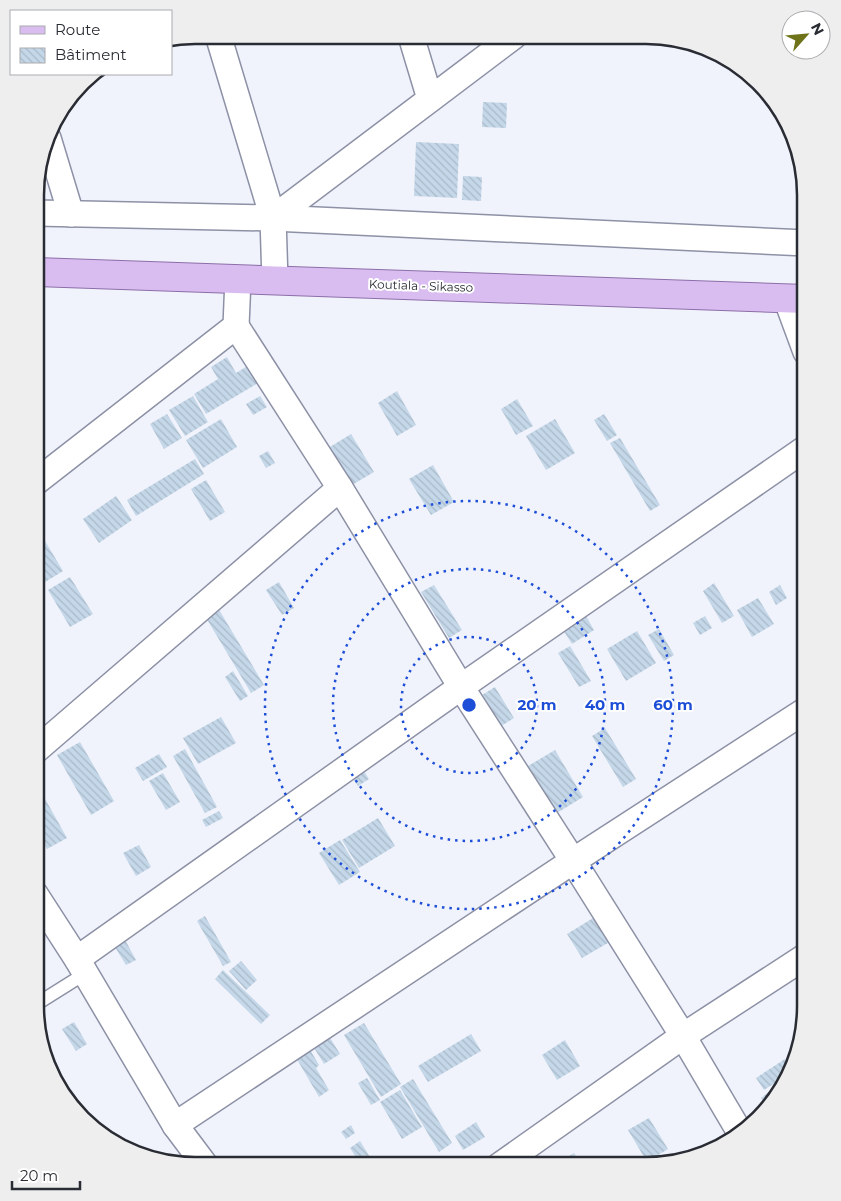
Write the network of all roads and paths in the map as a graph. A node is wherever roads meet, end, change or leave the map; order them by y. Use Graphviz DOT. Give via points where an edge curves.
graph roads {
  1 [pos="221,44"];
  2 [pos="413,44"];
  3 [pos="503,44"];
  4 [pos="430,99"];
  5 [pos="51,148"];
  6 [pos="44,213"];
  7 [pos="71,214"];
  8 [pos="274,218"];
  9 [pos="797,243"];
  10 [pos="44,272"];
  11 [pos="238,279"];
  12 [pos="275,281"];
  13 [pos="796,298"];
  14 [pos="236,326"];
  15 [pos="797,454"];
  16 [pos="44,476"];
  17 [pos="340,488"];
  18 [pos="461,687"];
  19 [pos="797,716"];
  20 [pos="44,744"];
  21 [pos="574,861"];
  22 [pos="44,908"];
  23 [pos="797,962"];
  24 [pos="82,966"];
  25 [pos="44,998"];
  26 [pos="683,1036"];
  27 [pos="175,1125"];
  28 [pos="736,1128"];
  29 [pos="199,1157"];
  30 [pos="512,1157"];
  1 -- 8 [label="street"];
  2 -- 4 [label="street"];
  3 -- 4 [label="street"];
  4 -- 8 [label="street"];
  5 -- 7 [label="street"];
  6 -- 7 [label="street"];
  7 -- 8 [label="street"];
  8 -- 9 [label="street"];
  8 -- 12 [label="street"];
  10 -- 11 [label="main road, Koutiala - Sikasso"];
  11 -- 12 [label="main road, Koutiala - Sikasso"];
  11 -- 14 [label="street"];
  12 -- 13 [label="main road, Koutiala - Sikasso"];
  14 -- 16 [label="street"];
  14 -- 17 [label="street"];
  15 -- 18 [label="street"];
  17 -- 18 [label="street"];
  17 -- 20 [label="street"];
  18 -- 21 [label="street"];
  18 -- 24 [label="street"];
  19 -- 21 [label="street"];
  21 -- 26 [label="street"];
  21 -- 27 [label="street"];
  22 -- 24 [label="street"];
  23 -- 26 [label="street"];
  24 -- 25 [label="lane"];
  24 -- 27 [label="street"];
  26 -- 28 [label="street"];
  26 -- 30 [label="street"];
  27 -- 29 [label="street"];
}
